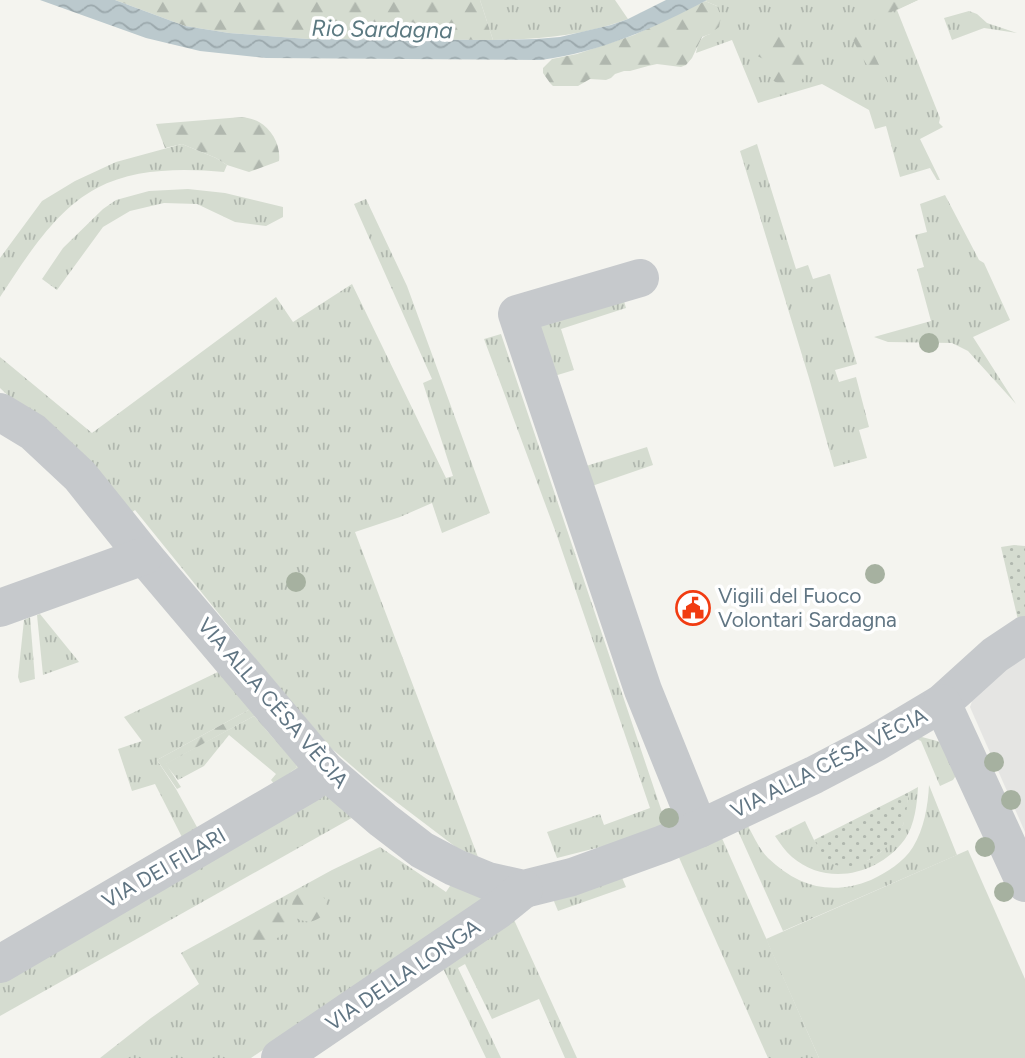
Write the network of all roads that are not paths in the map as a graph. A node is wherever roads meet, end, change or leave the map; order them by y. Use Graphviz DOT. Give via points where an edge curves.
graph roads {
  1 [pos="640,278"];
  2 [pos="0,412"];
  3 [pos="144,556"];
  4 [pos="0,608"];
  5 [pos="1025,635"];
  6 [pos="942,703"];
  7 [pos="326,771"];
  8 [pos="699,829"];
  9 [pos="1025,883"];
  10 [pos="524,889"];
  11 [pos="0,964"];
  12 [pos="280,1058"];
  1 -- 8 [label="street" via="517,314 643,690"];
  2 -- 3 [label="street, VIA ALLA CÉSA VÈCIA" via="33,432 80,476"];
  3 -- 4 [label="street"];
  3 -- 7 [label="street, VIA ALLA CÉSA VÈCIA"];
  5 -- 6 [label="street, VIA ALLA CÉSA VÈCIA" via="995,654"];
  6 -- 8 [label="street, VIA ALLA CÉSA VÈCIA" via="814,775"];
  6 -- 9 [label="street"];
  7 -- 10 [label="street, VIA ALLA CÉSA VÈCIA" via="422,850 488,881"];
  7 -- 11 [label="street, VIA DEI FILARI"];
  8 -- 10 [label="street, VIA ALLA CÉSA VÈCIA" via="572,877"];
  10 -- 12 [label="street, VIA DELLA LONGA"];
}
